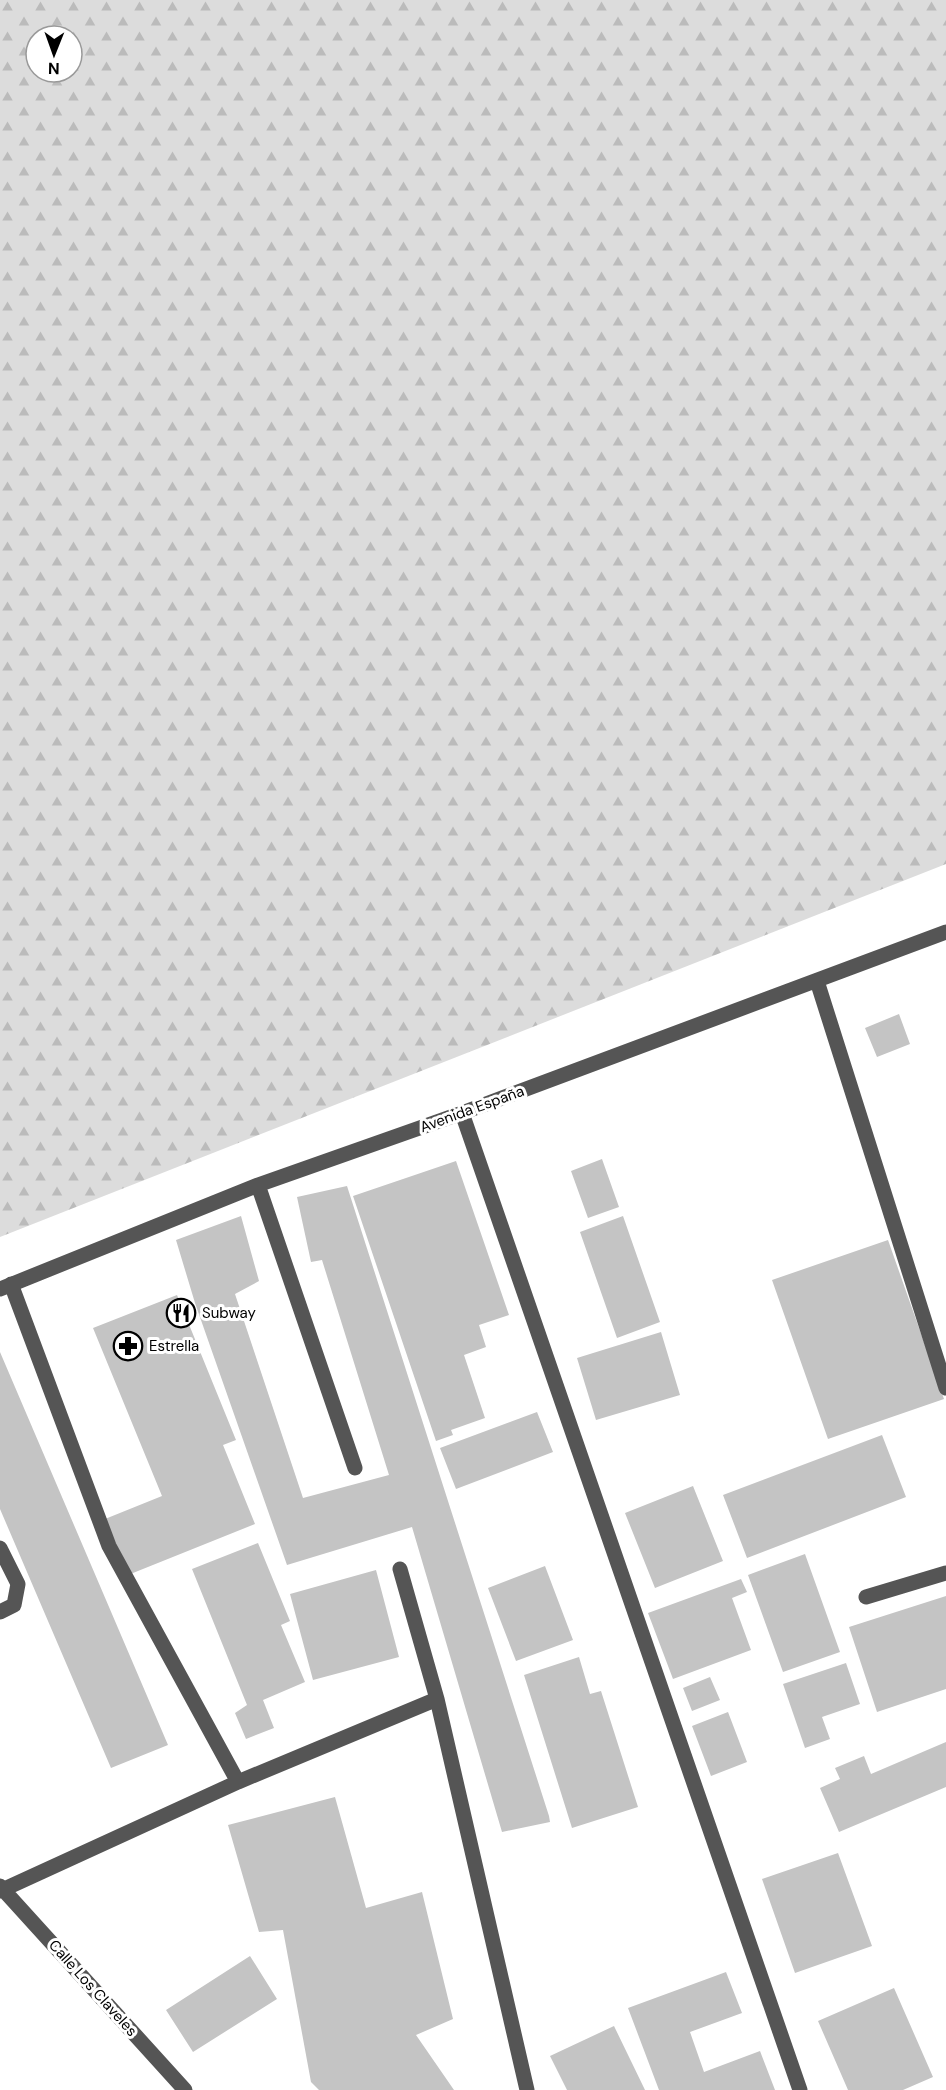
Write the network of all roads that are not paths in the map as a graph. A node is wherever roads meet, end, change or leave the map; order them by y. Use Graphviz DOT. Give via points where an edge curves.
graph roads {
  1 [pos="946,932"];
  2 [pos="817,981"];
  3 [pos="462,1113"];
  4 [pos="258,1185"];
  5 [pos="5,1287"];
  6 [pos="946,1388"];
  7 [pos="355,1468"];
  8 [pos="0,1548"];
  9 [pos="400,1569"];
  10 [pos="946,1573"];
  11 [pos="866,1597"];
  12 [pos="0,1612"];
  13 [pos="437,1699"];
  14 [pos="238,1782"];
  15 [pos="1,1889"];
  16 [pos="185,2090"];
  17 [pos="527,2090"];
  18 [pos="800,2090"];
  1 -- 2 [label="street, Avenida España"];
  2 -- 3 [label="street, Avenida España"];
  2 -- 6 [label="street"];
  3 -- 4 [label="street, Avenida España"];
  3 -- 18 [label="street"];
  4 -- 5 [label="street, Avenida España"];
  4 -- 7 [label="street"];
  5 -- 14 [label="street" via="109,1546"];
  8 -- 12 [label="street" via="18,1584 14,1605"];
  9 -- 13 [label="street"];
  10 -- 11 [label="street"];
  13 -- 14 [label="street"];
  13 -- 17 [label="street"];
  14 -- 15 [label="street"];
  15 -- 16 [label="street, Calle Los Claveles"];
}
